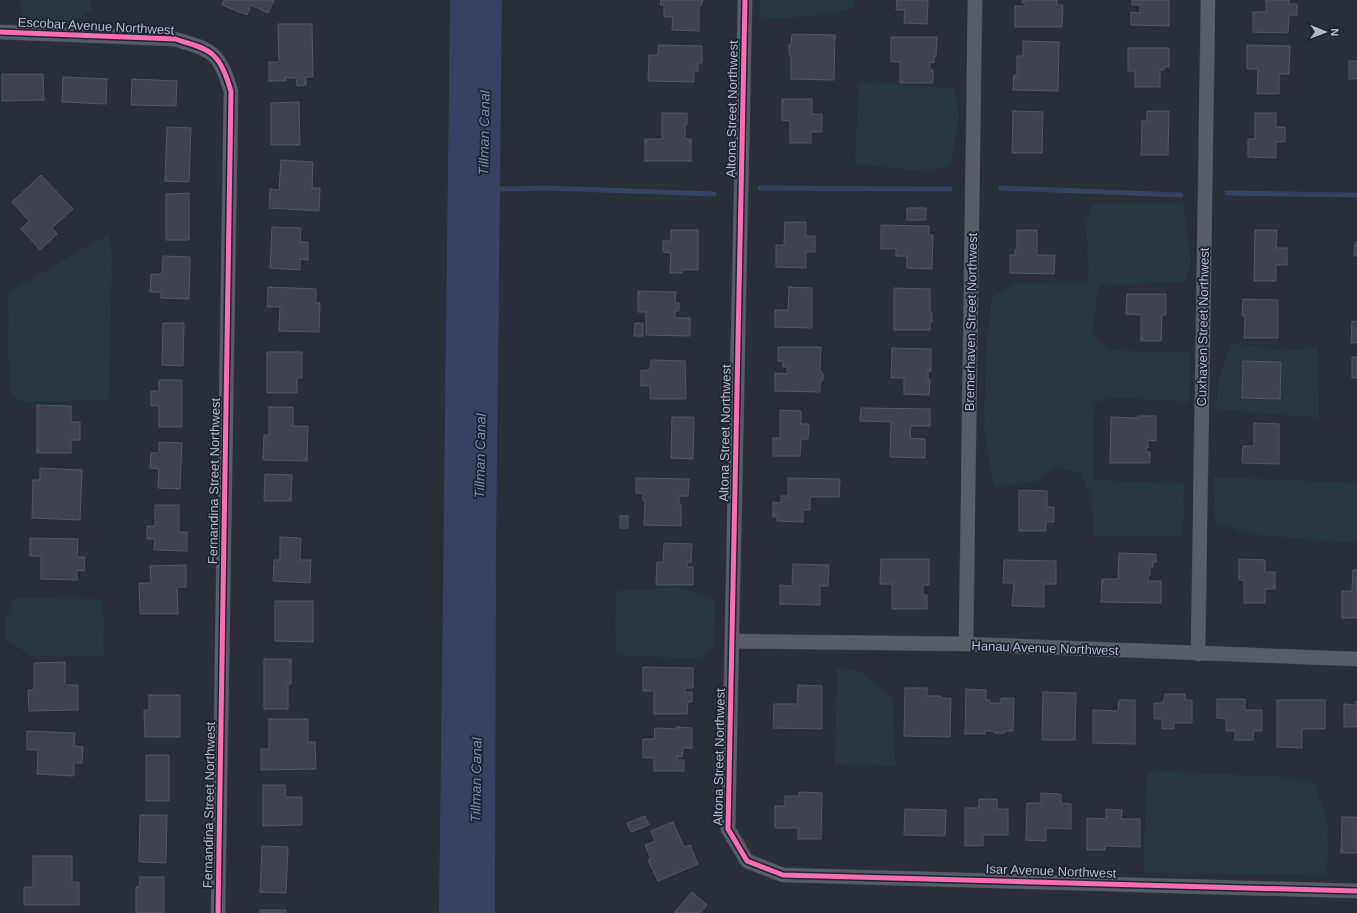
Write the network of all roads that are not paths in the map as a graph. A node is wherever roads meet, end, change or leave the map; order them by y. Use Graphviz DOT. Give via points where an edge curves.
graph roads {
  1 [pos="745,0"];
  2 [pos="975,0"];
  3 [pos="1208,0"];
  4 [pos="0,32"];
  5 [pos="213,54"];
  6 [pos="732,641"];
  7 [pos="966,644"];
  8 [pos="1198,654"];
  9 [pos="1357,659"];
  10 [pos="747,861"];
  11 [pos="1357,891"];
  12 [pos="218,913"];
  1 -- 6 [label="street, Altona Street Northwest"];
  2 -- 7 [label="street, Bremerhaven Street Northwest"];
  3 -- 8 [label="street, Cuxhaven Street Northwest"];
  4 -- 5 [label="street, Escobar Avenue Northwest" via="175,40 195,45"];
  5 -- 12 [label="street, Fernandina Street Northwest" via="224,72 230,91"];
  6 -- 7 [label="street, Hanau Avenue Northwest"];
  6 -- 10 [label="street, Altona Street Northwest" via="728,829"];
  7 -- 8 [label="street, Hanau Avenue Northwest"];
  8 -- 9 [label="street, Hanau Avenue Northwest"];
  10 -- 11 [label="street, Isar Avenue Northwest" via="783,875"];
}
